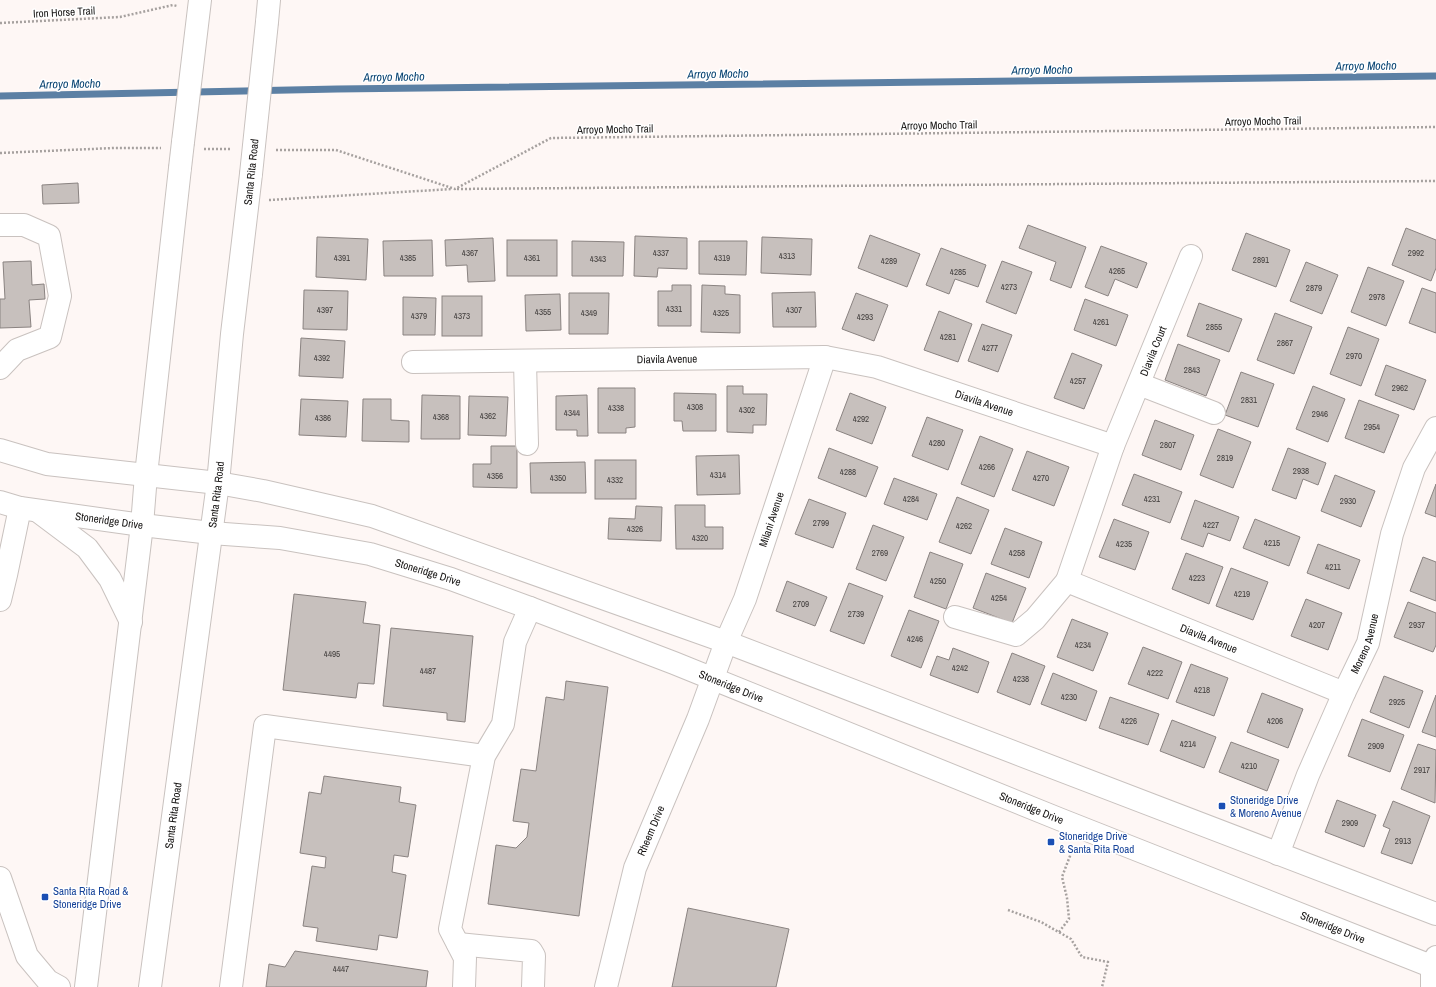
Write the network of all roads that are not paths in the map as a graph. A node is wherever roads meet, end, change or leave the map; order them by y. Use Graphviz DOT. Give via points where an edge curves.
graph roads {
  1 [pos="269,0"];
  2 [pos="200,4"];
  3 [pos="0,225"];
  4 [pos="1191,256"];
  5 [pos="825,357"];
  6 [pos="525,361"];
  7 [pos="413,362"];
  8 [pos="0,368"];
  9 [pos="1139,384"];
  10 [pos="1214,413"];
  11 [pos="1436,428"];
  12 [pos="527,444"];
  13 [pos="1113,446"];
  14 [pos="0,450"];
  15 [pos="146,476"];
  16 [pos="218,483"];
  17 [pos="19,507"];
  18 [pos="142,525"];
  19 [pos="211,533"];
  20 [pos="1067,581"];
  21 [pos="0,600"];
  22 [pos="530,608"];
  23 [pos="955,618"];
  24 [pos="131,622"];
  25 [pos="726,642"];
  26 [pos="713,679"];
  27 [pos="1344,693"];
  28 [pos="484,756"];
  29 [pos="1278,854"];
  30 [pos="0,878"];
  31 [pos="1436,914"];
  32 [pos="458,944"];
  33 [pos="1434,970"];
  34 [pos="59,987"];
  35 [pos="86,987"];
  36 [pos="150,987"];
  37 [pos="231,987"];
  38 [pos="464,987"];
  39 [pos="532,987"];
  40 [pos="606,987"];
  41 [pos="1416,987"];
  1 -- 16 [label="main road, Santa Rita Road, bridge"];
  2 -- 15 [label="main road, bridge"];
  3 -- 8 [label="main road" via="24,224 49,236 60,296 50,337 17,350"];
  4 -- 9 [label="main road, Diavila Court"];
  5 -- 6 [label="main road, Diavila Avenue"];
  5 -- 13 [label="main road, Diavila Avenue" via="877,367"];
  5 -- 25 [label="main road, Milani Avenue" via="745,599"];
  6 -- 7 [label="main road, Diavila Avenue"];
  6 -- 12 [label="main road"];
  9 -- 10 [label="main road"];
  9 -- 13 [label="main road, Diavila Court"];
  11 -- 27 [label="main road, Moreno Avenue" via="1414,468 1392,534 1368,643"];
  13 -- 20 [label="main road"];
  14 -- 15 [label="main road" via="47,464"];
  15 -- 16 [label="main road"];
  15 -- 18 [label="main road"];
  16 -- 19 [label="main road, Santa Rita Road"];
  16 -- 25 [label="main road" via="372,516"];
  17 -- 18 [label="main road, Stoneridge Drive"];
  17 -- 21 [label="main road"];
  17 -- 24 [label="main road" via="87,548 110,579"];
  18 -- 19 [label="main road, Stoneridge Drive"];
  18 -- 24 [label="main road"];
  19 -- 22 [label="main road, Stoneridge Drive" via="280,538 370,554 451,579"];
  19 -- 36 [label="main road, Santa Rita Road"];
  20 -- 23 [label="main road" via="1035,619 1016,635"];
  20 -- 27 [label="main road, Diavila Avenue"];
  22 -- 26 [label="main road, Stoneridge Drive"];
  22 -- 28 [label="main road" via="515,642 503,724"];
  24 -- 35 [label="main road"];
  25 -- 26 [label="main road, Milani Avenue"];
  25 -- 29 [label="main road"];
  26 -- 33 [label="main road, Stoneridge Drive"];
  26 -- 40 [label="main road, Rheem Drive" via="635,868"];
  27 -- 29 [label="main road, Moreno Avenue" via="1308,775"];
  28 -- 32 [label="main road" via="450,929"];
  28 -- 37 [label="main road" via="266,726"];
  29 -- 31 [label="main road"];
  30 -- 34 [label="main road" via="27,956 48,981"];
  32 -- 38 [label="main road" via="465,958"];
  32 -- 39 [label="main road" via="531,951 534,956"];
  33 -- 41 [label="main road"];
}
